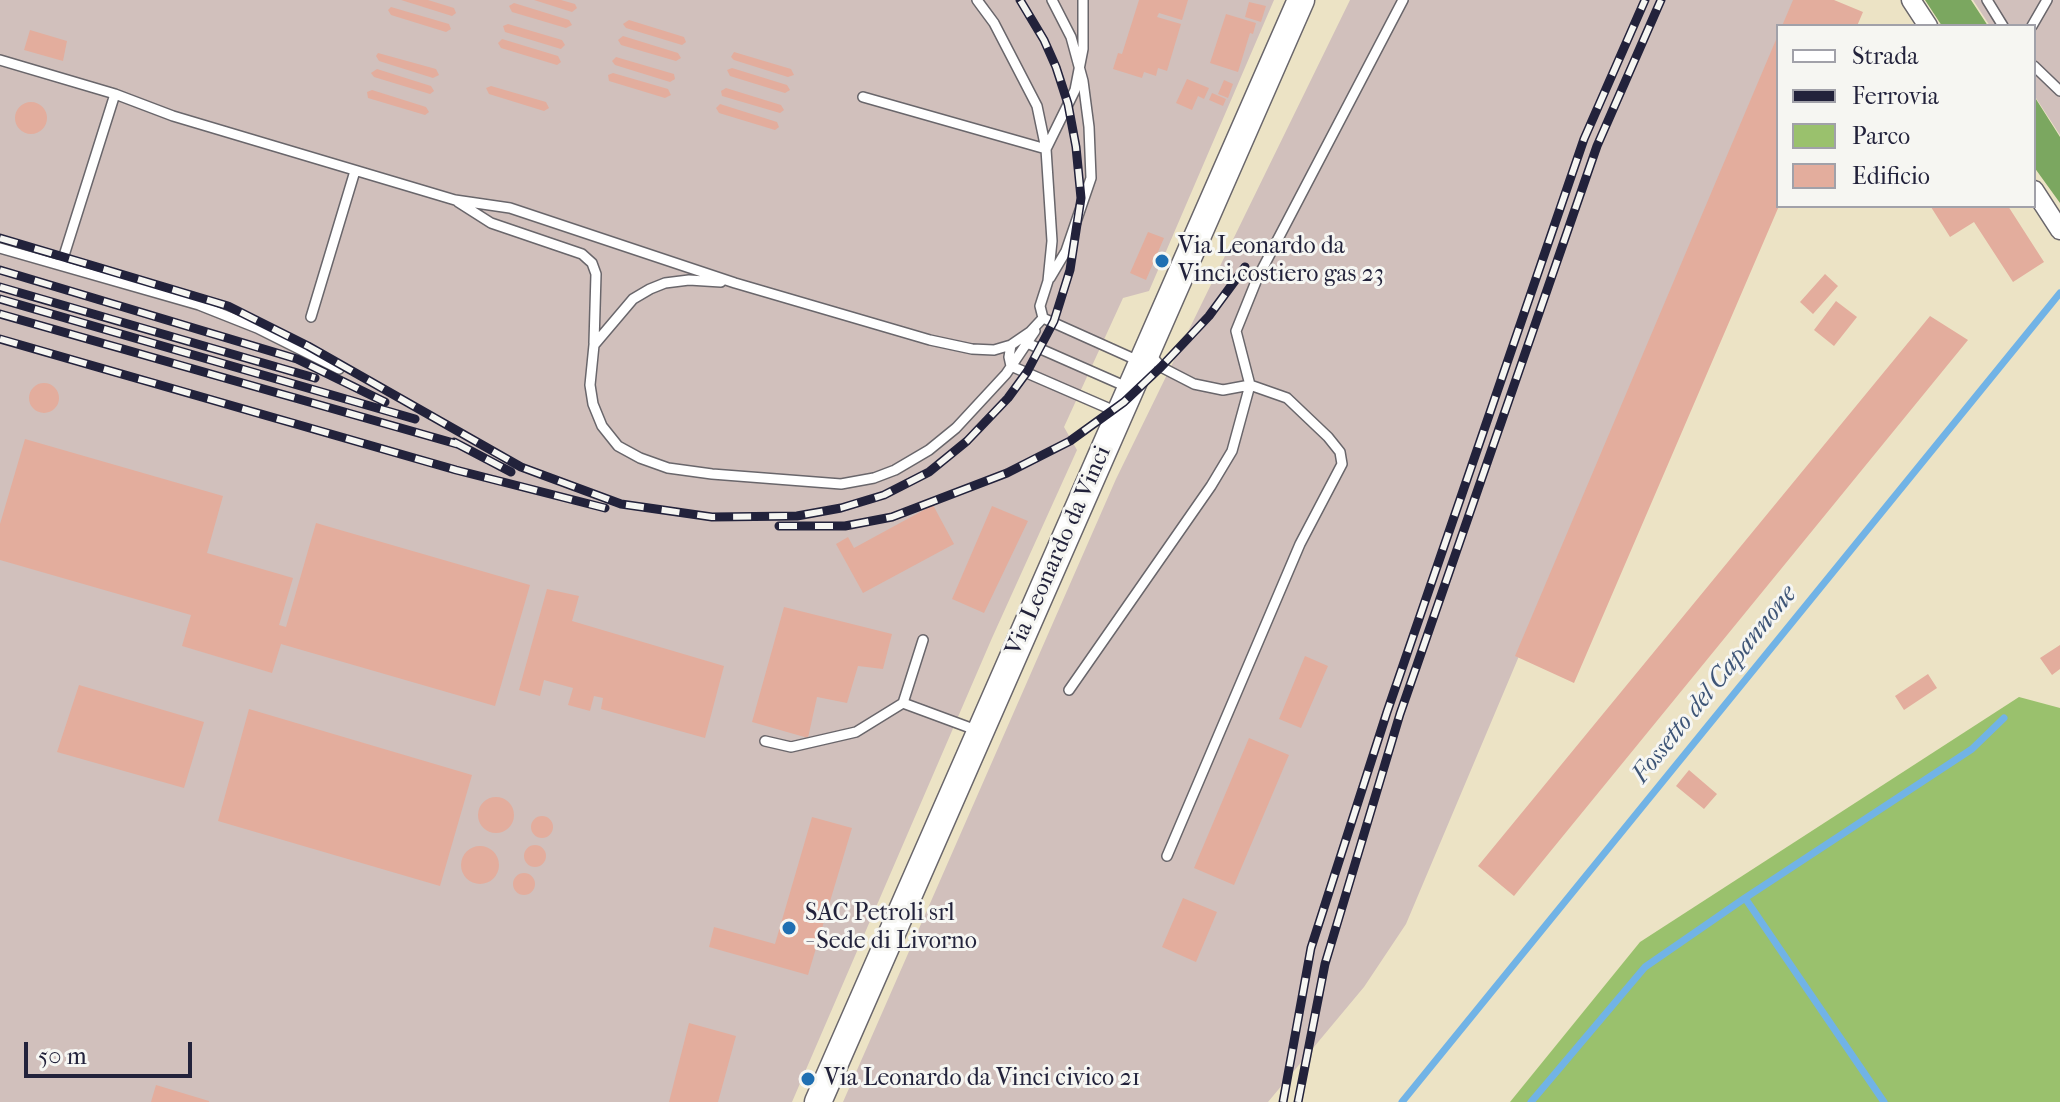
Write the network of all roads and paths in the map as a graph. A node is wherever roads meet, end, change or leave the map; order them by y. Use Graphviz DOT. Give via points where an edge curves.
graph roads {
  1 [pos="977,0"];
  2 [pos="1052,0"];
  3 [pos="1083,0"];
  4 [pos="1301,0"];
  5 [pos="1403,0"];
  6 [pos="1911,0"];
  7 [pos="1987,0"];
  8 [pos="2047,0"];
  9 [pos="1927,24"];
  10 [pos="2002,24"];
  11 [pos="2033,24"];
  12 [pos="0,60"];
  13 [pos="1079,68"];
  14 [pos="2036,68"];
  15 [pos="2060,91"];
  16 [pos="115,94"];
  17 [pos="863,97"];
  18 [pos="1046,149"];
  19 [pos="355,171"];
  20 [pos="2036,193"];
  21 [pos="455,200"];
  22 [pos="2060,229"];
  23 [pos="0,248"];
  24 [pos="61,265"];
  25 [pos="1048,281"];
  26 [pos="735,283"];
  27 [pos="311,317"];
  28 [pos="1043,318"];
  29 [pos="1026,339"];
  30 [pos="594,345"];
  31 [pos="1011,345"];
  32 [pos="1145,357"];
  33 [pos="1011,366"];
  34 [pos="339,369"];
  35 [pos="1250,385"];
  36 [pos="1131,388"];
  37 [pos="1119,413"];
  38 [pos="923,640"];
  39 [pos="1069,690"];
  40 [pos="903,703"];
  41 [pos="980,731"];
  42 [pos="765,741"];
  43 [pos="1167,856"];
  44 [pos="818,1102"];
  1 -- 18 [label="lane" via="1037,106"];
  2 -- 13 [label="lane" via="1071,37"];
  3 -- 13 [label="lane"];
  4 -- 32 [label="main road, Via Leonardo da Vinci"];
  5 -- 35 [label="lane" via="1257,279 1236,331"];
  6 -- 9 [label="street"];
  7 -- 10 [label="lane"];
  8 -- 11 [label="lane"];
  12 -- 16 [label="lane"];
  13 -- 18 [label="lane" via="1075,90"];
  13 -- 25 [label="lane" via="1091,178 1066,251"];
  14 -- 15 [label="lane"];
  16 -- 19 [label="lane"];
  16 -- 24 [label="lane"];
  17 -- 18 [label="lane"];
  18 -- 25 [label="lane" via="1052,241"];
  19 -- 21 [label="lane"];
  19 -- 27 [label="lane"];
  20 -- 22 [label="street"];
  21 -- 26 [label="lane" via="510,208"];
  21 -- 30 [label="lane" via="491,223 582,254 592,263"];
  23 -- 24 [label="lane"];
  24 -- 34 [label="lane" via="199,305"];
  25 -- 28 [label="lane" via="1040,306"];
  26 -- 30 [label="lane" via="689,280 650,289 633,299"];
  26 -- 31 [label="lane" via="958,346 994,350"];
  28 -- 29 [label="lane"];
  28 -- 32 [label="lane"];
  29 -- 31 [label="lane"];
  29 -- 33 [label="lane"];
  29 -- 36 [label="lane"];
  30 -- 33 [label="lane" via="593,404 618,446 668,468 841,484 895,470 929,450 964,421"];
  31 -- 33 [label="lane"];
  32 -- 35 [label="lane" via="1194,384 1223,390"];
  32 -- 36 [label="main road, Via Leonardo da Vinci"];
  33 -- 37 [label="lane"];
  35 -- 39 [label="lane" via="1232,451"];
  35 -- 43 [label="lane" via="1287,398 1328,437 1342,464 1300,544"];
  36 -- 37 [label="main road, Via Leonardo da Vinci"];
  37 -- 41 [label="main road, Via Leonardo da Vinci"];
  38 -- 40 [label="lane"];
  40 -- 41 [label="lane"];
  40 -- 42 [label="lane" via="856,732 791,747"];
  41 -- 44 [label="main road, Via Leonardo da Vinci"];
}
